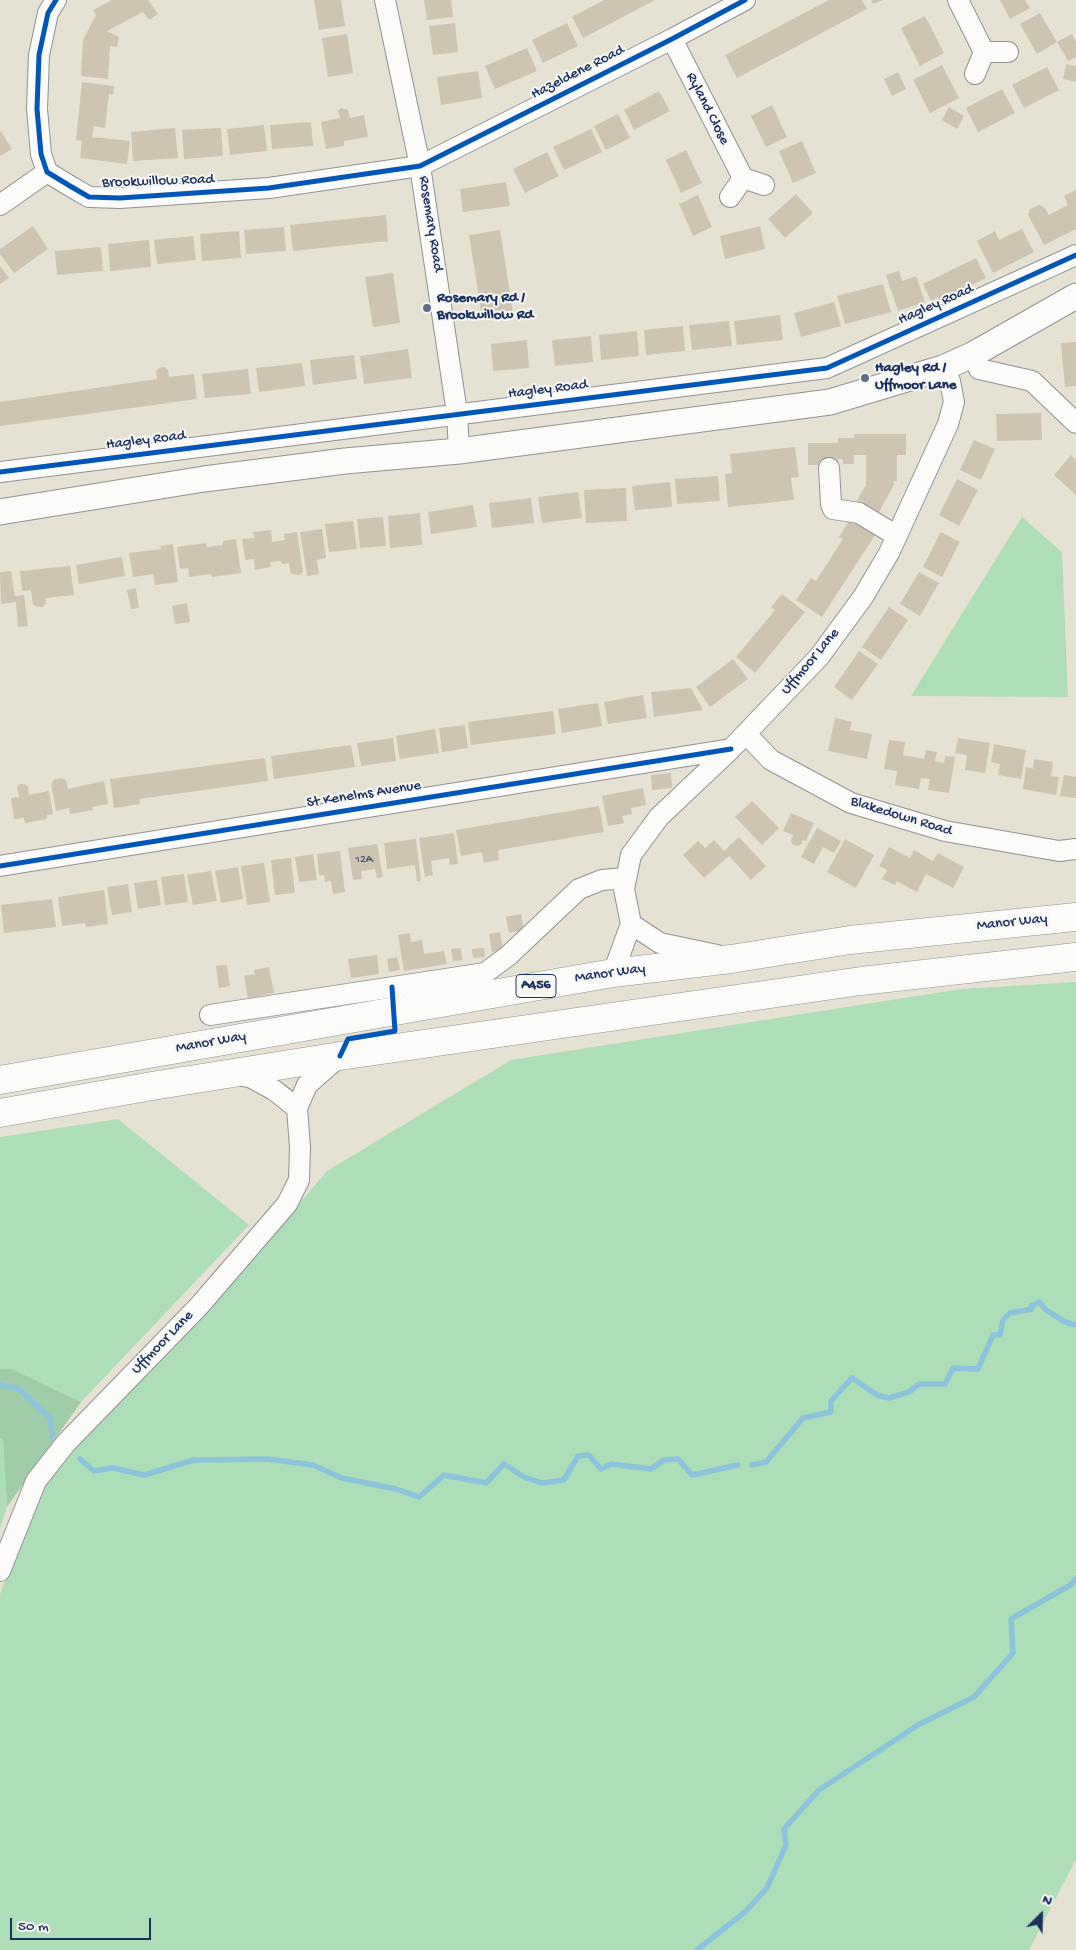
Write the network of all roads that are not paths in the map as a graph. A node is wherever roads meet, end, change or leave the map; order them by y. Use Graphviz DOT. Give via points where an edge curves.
graph roads {
  1 [pos="56,0"];
  2 [pos="385,0"];
  3 [pos="745,0"];
  4 [pos="958,0"];
  5 [pos="715,7"];
  6 [pos="672,39"];
  7 [pos="984,52"];
  8 [pos="1008,52"];
  9 [pos="975,74"];
  10 [pos="420,166"];
  11 [pos="47,172"];
  12 [pos="743,178"];
  13 [pos="764,185"];
  14 [pos="730,197"];
  15 [pos="0,205"];
  16 [pos="1076,255"];
  17 [pos="1076,296"];
  18 [pos="972,355"];
  19 [pos="943,368"];
  20 [pos="457,413"];
  21 [pos="1076,423"];
  22 [pos="459,450"];
  23 [pos="829,468"];
  24 [pos="0,472"];
  25 [pos="0,512"];
  26 [pos="897,536"];
  27 [pos="746,734"];
  28 [pos="732,749"];
  29 [pos="1076,849"];
  30 [pos="0,866"];
  31 [pos="625,878"];
  32 [pos="1076,917"];
  33 [pos="631,924"];
  34 [pos="1076,957"];
  35 [pos="731,958"];
  36 [pos="613,973"];
  37 [pos="210,1015"];
  38 [pos="340,1056"];
  39 [pos="229,1073"];
  40 [pos="0,1080"];
  41 [pos="297,1108"];
  42 [pos="0,1112"];
  43 [pos="0,1571"];
  1 -- 11 [label="street" via="48,13 38,55 37,109 41,154"];
  2 -- 10 [label="street, Rosemary Road"];
  3 -- 5 [label="street, Hazeldene Road"];
  4 -- 7 [label="street"];
  5 -- 6 [label="street, Hazeldene Road"];
  6 -- 10 [label="street, Hazeldene Road"];
  6 -- 12 [label="street, Ryland Close"];
  7 -- 8 [label="street"];
  7 -- 9 [label="street"];
  10 -- 11 [label="street, Brookwillow Road" via="269,188 120,198 89,197"];
  10 -- 20 [label="street, Rosemary Road"];
  11 -- 15 [label="street"];
  12 -- 13 [label="street"];
  12 -- 14 [label="street"];
  16 -- 20 [label="street, Hagley Road" via="827,368"];
  17 -- 18 [label="main road"];
  18 -- 19 [label="main road"];
  18 -- 21 [label="street" via="979,369 1032,381"];
  19 -- 22 [label="main road" via="830,402"];
  19 -- 26 [label="street, Uffmoor Lane" via="950,381 954,402 948,424"];
  20 -- 22 [label="street, Rosemary Road"];
  20 -- 24 [label="street, Hagley Road"];
  22 -- 25 [label="main road" via="204,479"];
  23 -- 26 [label="street" via="833,508 859,513"];
  26 -- 27 [label="street, Uffmoor Lane" via="863,597 819,657"];
  27 -- 28 [label="street, Uffmoor Lane"];
  27 -- 29 [label="street, Blakedown Road" via="771,760 851,803 945,831 1060,851"];
  28 -- 30 [label="street, St Kenelms Avenue"];
  28 -- 31 [label="street, Uffmoor Lane" via="659,817 631,855"];
  31 -- 33 [label="street, Uffmoor Lane"];
  31 -- 37 [label="street" via="602,880 580,889 485,973"];
  32 -- 35 [label="highway, Manor Way / A456" via="850,940"];
  33 -- 35 [label="street" via="660,943"];
  33 -- 36 [label="street"];
  34 -- 38 [label="highway" via="861,981"];
  35 -- 36 [label="highway, Manor Way / A456"];
  36 -- 40 [label="highway, Manor Way / A456"];
  38 -- 39 [label="highway"];
  38 -- 41 [label="street, Uffmoor Lane" via="307,1085"];
  39 -- 41 [label="street" via="250,1077"];
  39 -- 42 [label="highway"];
  41 -- 43 [label="street, Uffmoor Lane" via="299,1180 287,1204 199,1306 66,1443 36,1482"];
}
